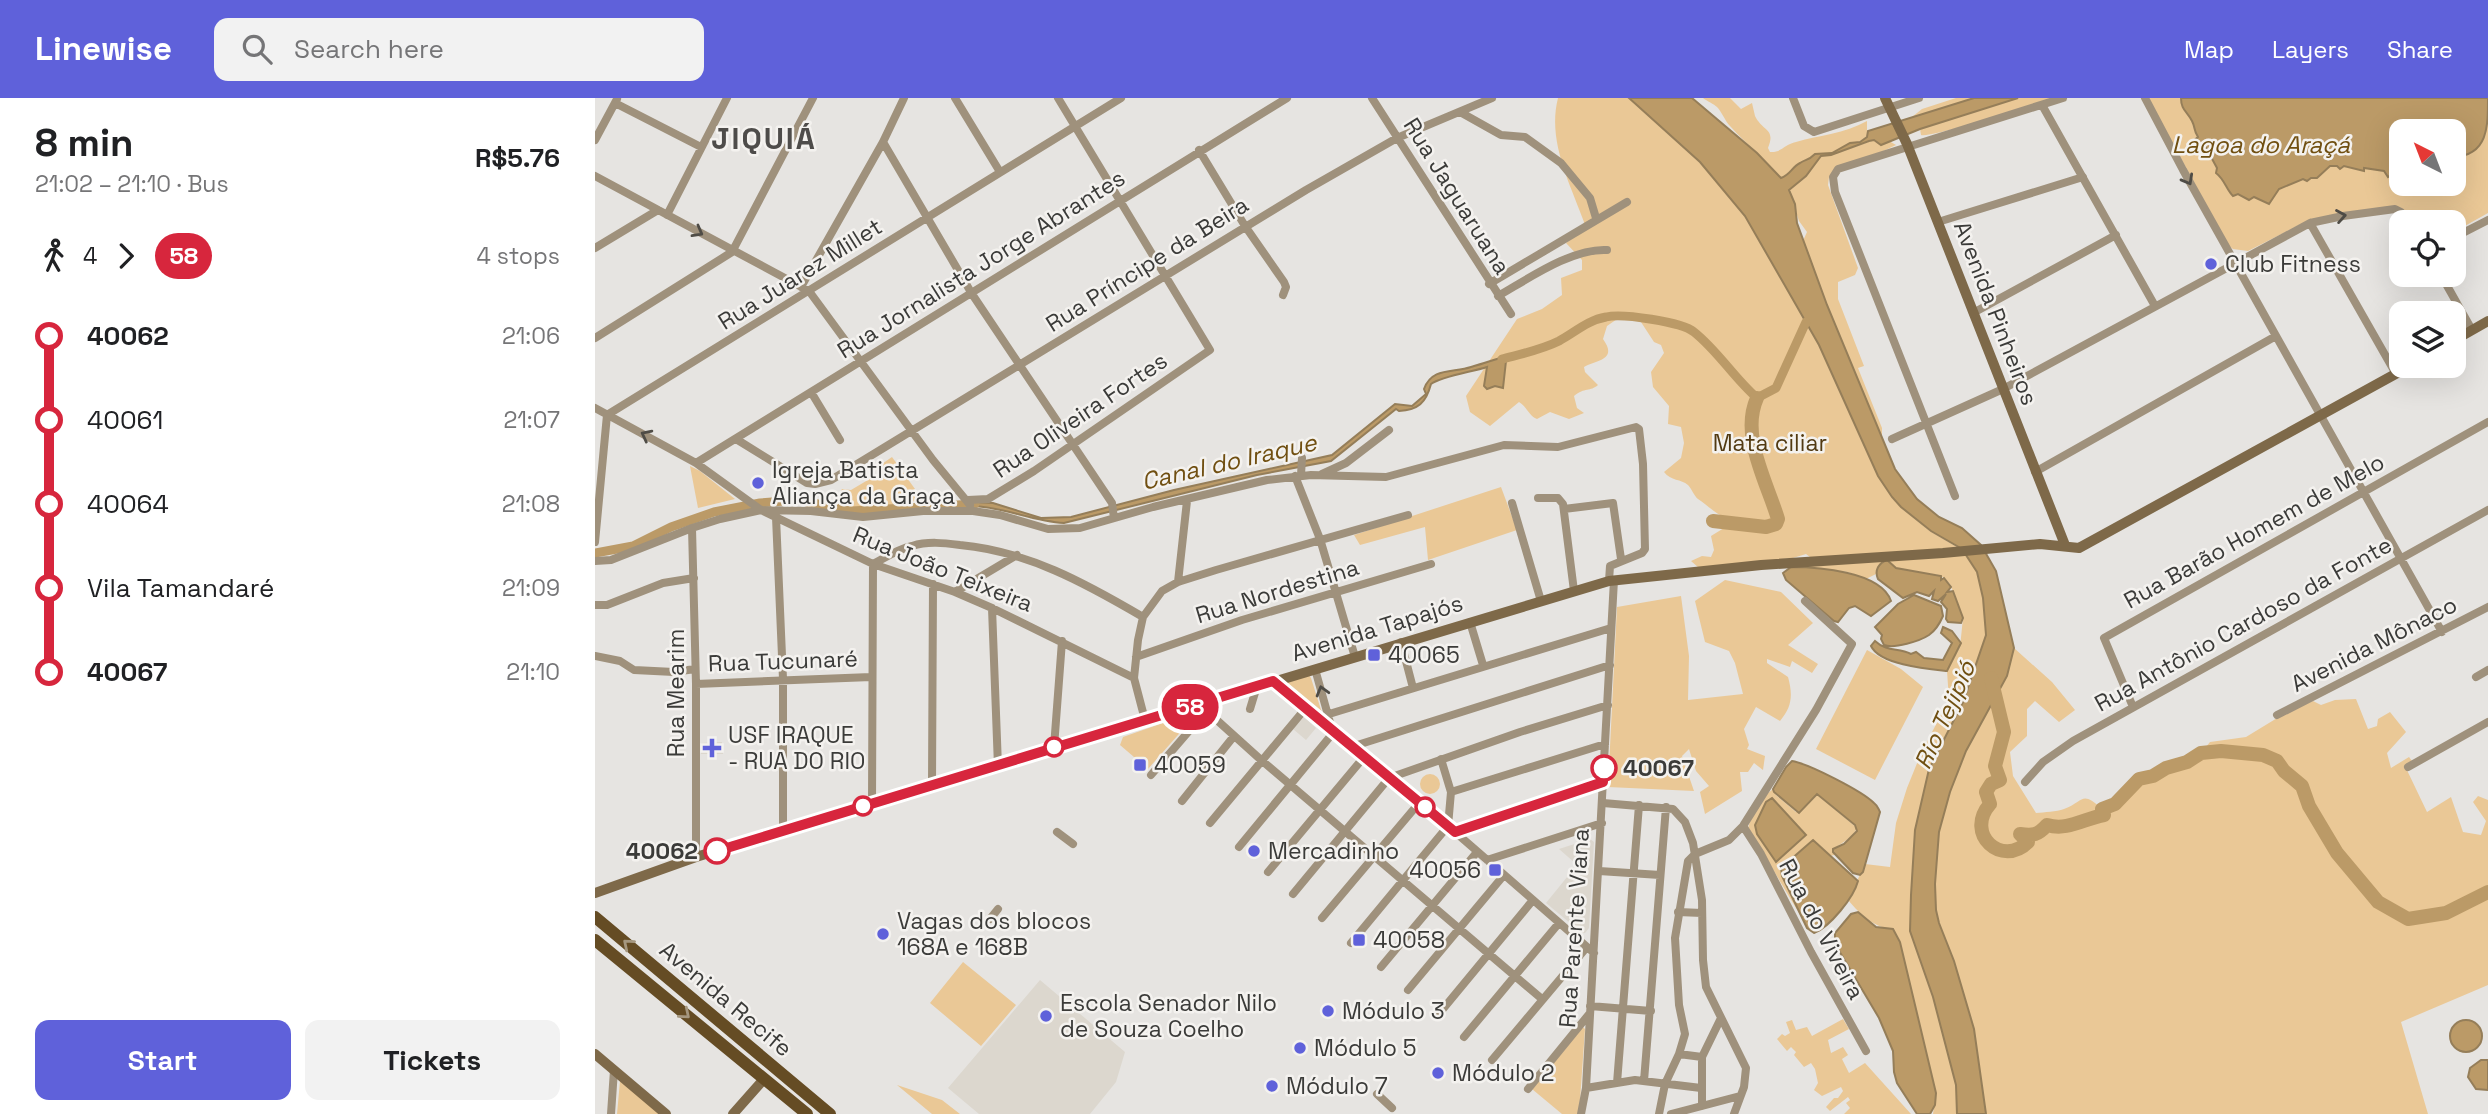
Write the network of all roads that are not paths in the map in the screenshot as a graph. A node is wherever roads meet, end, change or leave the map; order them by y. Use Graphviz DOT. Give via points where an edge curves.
graph roads {
  1 [pos="727,98"];
  2 [pos="813,98"];
  3 [pos="904,98"];
  4 [pos="955,98"];
  5 [pos="1058,98"];
  6 [pos="1121,98"];
  7 [pos="1287,98"];
  8 [pos="1372,98"];
  9 [pos="1492,98"];
  10 [pos="1793,98"];
  11 [pos="1919,98"];
  12 [pos="2063,98"];
  13 [pos="2145,98"];
  14 [pos="616,100"];
  15 [pos="1887,102"];
  16 [pos="2042,105"];
  17 [pos="1460,113"];
  18 [pos="1075,126"];
  19 [pos="1397,138"];
  20 [pos="595,139"];
  21 [pos="883,142"];
  22 [pos="1908,146"];
  23 [pos="701,147"];
  24 [pos="1199,150"];
  25 [pos="1000,172"];
  26 [pos="595,176"];
  27 [pos="2083,177"];
  28 [pos="1120,200"];
  29 [pos="1627,202"];
  30 [pos="658,210"];
  31 [pos="2397,210"];
  32 [pos="667,215"];
  33 [pos="927,218"];
  34 [pos="1596,218"];
  35 [pos="2488,220"];
  36 [pos="1938,222"];
  37 [pos="2309,223"];
  38 [pos="1245,226"];
  39 [pos="2466,231"];
  40 [pos="2116,235"];
  41 [pos="595,248"];
  42 [pos="1607,250"];
  43 [pos="732,252"];
  44 [pos="2235,264"];
  45 [pos="1166,274"];
  46 [pos="1489,284"];
  47 [pos="2448,287"];
  48 [pos="805,289"];
  49 [pos="972,294"];
  50 [pos="1283,295"];
  51 [pos="1498,296"];
  52 [pos="2155,306"];
  53 [pos="1972,313"];
  54 [pos="1511,314"];
  55 [pos="2488,321"];
  56 [pos="2472,330"];
  57 [pos="2466,333"];
  58 [pos="2276,336"];
  59 [pos="595,338"];
  60 [pos="860,362"];
  61 [pos="2389,362"];
  62 [pos="1019,365"];
  63 [pos="2389,378"];
  64 [pos="2003,389"];
  65 [pos="811,393"];
  66 [pos="595,408"];
  67 [pos="607,415"];
  68 [pos="2319,415"];
  69 [pos="2488,422"];
  70 [pos="1927,424"];
  71 [pos="1389,430"];
  72 [pos="911,431"];
  73 [pos="736,439"];
  74 [pos="1892,439"];
  75 [pos="840,440"];
  76 [pos="1073,446"];
  77 [pos="1301,459"];
  78 [pos="696,463"];
  79 [pos="2035,472"];
  80 [pos="1299,474"];
  81 [pos="1321,475"];
  82 [pos="2363,491"];
  83 [pos="1955,495"];
  84 [pos="965,498"];
  85 [pos="1538,498"];
  86 [pos="1187,500"];
  87 [pos="1512,503"];
  88 [pos="1564,509"];
  89 [pos="761,510"];
  90 [pos="811,510"];
  91 [pos="2488,510"];
  92 [pos="973,511"];
  93 [pos="1408,515"];
  94 [pos="1114,516"];
  95 [pos="776,517"];
  96 [pos="692,528"];
  97 [pos="806,532"];
  98 [pos="1320,539"];
  99 [pos="595,540"];
  100 [pos="2065,545"];
  101 [pos="1017,555"];
  102 [pos="2401,558"];
  103 [pos="1621,559"];
  104 [pos="595,561"];
  105 [pos="873,564"];
  106 [pos="1431,564"];
  107 [pos="694,578"];
  108 [pos="1611,581"];
  109 [pos="1178,582"];
  110 [pos="933,584"];
  111 [pos="1574,591"];
  112 [pos="955,592"];
  113 [pos="1336,593"];
  114 [pos="1541,601"];
  115 [pos="1805,601"];
  116 [pos="595,605"];
  117 [pos="2488,607"];
  118 [pos="992,608"];
  119 [pos="1143,617"];
  120 [pos="1471,622"];
  121 [pos="1611,628"];
  122 [pos="2442,632"];
  123 [pos="1062,641"];
  124 [pos="1401,642"];
  125 [pos="595,656"];
  126 [pos="1136,657"];
  127 [pos="1355,657"];
  128 [pos="1483,665"];
  129 [pos="1609,665"];
  130 [pos="695,669"];
  131 [pos="1315,669"];
  132 [pos="2488,670"];
  133 [pos="871,677"];
  134 [pos="2476,677"];
  135 [pos="1134,678"];
  136 [pos="783,679"];
  137 [pos="1273,681"];
  138 [pos="696,684"];
  139 [pos="1257,686"];
  140 [pos="1413,688"];
  141 [pos="1608,705"];
  142 [pos="2133,706"];
  143 [pos="1250,709"];
  144 [pos="1305,709"];
  145 [pos="1202,710"];
  146 [pos="1328,714"];
  147 [pos="2277,715"];
  148 [pos="1316,718"];
  149 [pos="1145,720"];
  150 [pos="2488,722"];
  151 [pos="1333,733"];
  152 [pos="1234,736"];
  153 [pos="1605,744"];
  154 [pos="1054,747"];
  155 [pos="1351,747"];
  156 [pos="1364,758"];
  157 [pos="1441,760"];
  158 [pos="1262,761"];
  159 [pos="997,766"];
  160 [pos="2408,767"];
  161 [pos="1151,775"];
  162 [pos="1389,778"];
  163 [pos="1603,782"];
  164 [pos="2025,782"];
  165 [pos="1291,784"];
  166 [pos="932,785"];
  167 [pos="1451,792"];
  168 [pos="1182,801"];
  169 [pos="872,803"];
  170 [pos="1419,803"];
  171 [pos="1603,803"];
  172 [pos="1639,806"];
  173 [pos="1666,807"];
  174 [pos="1321,808"];
  175 [pos="1210,823"];
  176 [pos="1602,824"];
  177 [pos="1743,826"];
  178 [pos="1452,829"];
  179 [pos="783,831"];
  180 [pos="1346,831"];
  181 [pos="1057,832"];
  182 [pos="1073,844"];
  183 [pos="1239,847"];
  184 [pos="1477,852"];
  185 [pos="1695,854"];
  186 [pos="1375,856"];
  187 [pos="696,857"];
  188 [pos="1487,860"];
  189 [pos="1599,871"];
  190 [pos="1268,872"];
  191 [pos="1634,873"];
  192 [pos="1504,875"];
  193 [pos="1660,875"];
  194 [pos="1404,880"];
  195 [pos="595,892"];
  196 [pos="1293,894"];
  197 [pos="1533,900"];
  198 [pos="1433,905"];
  199 [pos="998,909"];
  200 [pos="1678,912"];
  201 [pos="1702,913"];
  202 [pos="595,918"];
  203 [pos="1322,918"];
  204 [pos="990,919"];
  205 [pos="1559,923"];
  206 [pos="1460,927"];
  207 [pos="595,940"];
  208 [pos="1351,943"];
  209 [pos="1590,950"];
  210 [pos="1489,953"];
  211 [pos="1381,967"];
  212 [pos="1515,975"];
  213 [pos="1408,990"];
  214 [pos="1542,999"];
  215 [pos="1624,1009"];
  216 [pos="1590,1010"];
  217 [pos="1651,1011"];
  218 [pos="1437,1014"];
  219 [pos="1721,1018"];
  220 [pos="1464,1037"];
  221 [pos="1866,1051"];
  222 [pos="595,1054"];
  223 [pos="1679,1054"];
  224 [pos="1702,1057"];
  225 [pos="1492,1059"];
  226 [pos="614,1070"];
  227 [pos="764,1079"];
  228 [pos="1644,1081"];
  229 [pos="1617,1083"];
  230 [pos="1665,1084"];
  231 [pos="1586,1088"];
  232 [pos="1701,1088"];
  233 [pos="1528,1089"];
  234 [pos="1377,1094"];
  235 [pos="1740,1096"];
  236 [pos="1702,1106"];
  237 [pos="1392,1108"];
  238 [pos="611,1114"];
  239 [pos="666,1114"];
  240 [pos="733,1114"];
  241 [pos="807,1114"];
  242 [pos="830,1114"];
  243 [pos="1581,1114"];
  244 [pos="1659,1114"];
  245 [pos="1671,1114"];
  246 [pos="1734,1114"];
  1 -- 23 [label="street"];
  2 -- 43 [label="street"];
  3 -- 21 [label="street"];
  4 -- 25 [label="street"];
  5 -- 18 [label="street"];
  6 -- 18 [label="street, Rua Juarez Millet"];
  7 -- 24 [label="street, Rua Jornalista Jorge Abrantes"];
  8 -- 19 [label="street, Rua Jaguaruana"];
  9 -- 17 [label="street, Rua Príncipe da Beira"];
  10 -- 15 [label="street" via="1804,126 1814,132"];
  11 -- 15 [label="street"];
  12 -- 16 [label="street"];
  13 -- 44 [label="street, one-way"];
  14 -- 20 [label="street"];
  14 -- 23 [label="street"];
  15 -- 22 [label="main road, Avenida Pinheiros"];
  16 -- 22 [label="street"];
  16 -- 27 [label="street"];
  17 -- 19 [label="street, Rua Príncipe da Beira"];
  17 -- 34 [label="street" via="1501,135 1525,137 1561,163 1590,198"];
  18 -- 25 [label="street, Rua Juarez Millet"];
  18 -- 28 [label="street"];
  19 -- 38 [label="street, Rua Príncipe da Beira"];
  19 -- 46 [label="street, Rua Jaguaruana"];
  21 -- 33 [label="street"];
  21 -- 48 [label="street"];
  22 -- 36 [label="main road, Avenida Pinheiros"];
  22 -- 70 [label="street" via="1838,169 1833,177"];
  23 -- 32 [label="street"];
  24 -- 28 [label="street, Rua Jornalista Jorge Abrantes"];
  24 -- 38 [label="street"];
  25 -- 33 [label="street, Rua Juarez Millet"];
  26 -- 30 [label="street"];
  27 -- 36 [label="street"];
  27 -- 40 [label="street"];
  28 -- 45 [label="street"];
  28 -- 49 [label="street, Rua Jornalista Jorge Abrantes"];
  29 -- 34 [label="street"];
  30 -- 32 [label="street"];
  30 -- 41 [label="street"];
  37 -- 31 [label="street, one-way"];
  32 -- 43 [label="street, one-way"];
  33 -- 48 [label="street, Rua Juarez Millet"];
  33 -- 49 [label="street"];
  34 -- 46 [label="street"];
  35 -- 39 [label="street"];
  36 -- 53 [label="main road, Avenida Pinheiros"];
  37 -- 44 [label="street"];
  37 -- 61 [label="street"];
  38 -- 45 [label="street, Rua Príncipe da Beira"];
  38 -- 50 [label="street" via="1284,282"];
  40 -- 52 [label="street"];
  40 -- 53 [label="street"];
  42 -- 51 [label="street" via="1593,250 1548,268"];
  43 -- 48 [label="street"];
  43 -- 59 [label="street"];
  44 -- 52 [label="street"];
  44 -- 58 [label="street"];
  45 -- 62 [label="street, Rua Príncipe da Beira"];
  45 -- 76 [label="street, Rua Oliveira Fortes" via="1210,350"];
  46 -- 51 [label="street, Rua Jaguaruana"];
  47 -- 56 [label="street"];
  48 -- 60 [label="street"];
  48 -- 67 [label="street, Rua Juarez Millet"];
  49 -- 60 [label="street, Rua Jornalista Jorge Abrantes"];
  49 -- 62 [label="street"];
  51 -- 54 [label="street, Rua Jaguaruana"];
  52 -- 64 [label="street"];
  53 -- 64 [label="main road, Avenida Pinheiros"];
  55 -- 56 [label="main road"];
  56 -- 57 [label="main road"];
  58 -- 68 [label="street"];
  58 -- 79 [label="street"];
  60 -- 65 [label="street, Rua Jornalista Jorge Abrantes"];
  60 -- 72 [label="street"];
  62 -- 72 [label="street, Rua Príncipe da Beira"];
  62 -- 76 [label="street"];
  63 -- 68 [label="main road, Avenida Tapajós"];
  64 -- 70 [label="street"];
  64 -- 79 [label="main road, Avenida Pinheiros"];
  65 -- 73 [label="street, Rua Jornalista Jorge Abrantes"];
  65 -- 75 [label="street"];
  66 -- 67 [label="street, Rua João Teixeira"];
  78 -- 67 [label="street, Rua João Teixeira, one-way"];
  67 -- 99 [label="street"];
  68 -- 82 [label="street"];
  68 -- 100 [label="main road, Avenida Tapajós" via="2079,548"];
  69 -- 82 [label="street, Rua Barão Homem de Melo"];
  70 -- 74 [label="street"];
  70 -- 83 [label="street"];
  71 -- 81 [label="street" via="1346,463"];
  72 -- 73 [label="street, Rua Príncipe da Beira" via="831,480 815,484"];
  72 -- 84 [label="street"];
  73 -- 78 [label="street, Rua Jornalista Jorge Abrantes"];
  76 -- 84 [label="street, Rua Oliveira Fortes" via="988,499"];
  76 -- 94 [label="street" via="1112,503"];
  77 -- 80 [label="street"];
  78 -- 89 [label="street, Rua João Teixeira"];
  79 -- 100 [label="main road, Avenida Pinheiros"];
  80 -- 81 [label="street"];
  80 -- 86 [label="street"];
  80 -- 98 [label="street"];
  81 -- 103 [label="street" via="1386,477 1504,445 1559,447 1638,427 1645,549"];
  82 -- 102 [label="street"];
  82 -- 142 [label="street, Rua Barão Homem de Melo" via="2104,638"];
  84 -- 92 [label="street"];
  85 -- 88 [label="street" via="1558,498"];
  86 -- 94 [label="street"];
  86 -- 109 [label="street"];
  87 -- 114 [label="street"];
  88 -- 103 [label="street" via="1611,502"];
  88 -- 111 [label="street"];
  89 -- 90 [label="street"];
  89 -- 95 [label="street, Rua João Teixeira"];
  89 -- 96 [label="street"];
  90 -- 92 [label="street" via="863,517"];
  90 -- 97 [label="street" via="804,520"];
  91 -- 102 [label="street, Rua Antônio Cardoso da Fonte"];
  92 -- 94 [label="street" via="1048,530 1080,528"];
  93 -- 98 [label="street"];
  95 -- 97 [label="street, Rua João Teixeira"];
  95 -- 136 [label="street"];
  96 -- 104 [label="street" via="625,556"];
  96 -- 107 [label="street, Rua Mearim"];
  97 -- 105 [label="street, Rua João Teixeira"];
  98 -- 109 [label="street"];
  98 -- 113 [label="street"];
  100 -- 108 [label="main road, Avenida Tapajós" via="1761,565"];
  101 -- 105 [label="street" via="987,547 925,543"];
  101 -- 112 [label="street"];
  101 -- 119 [label="street" via="1091,587"];
  102 -- 122 [label="street"];
  102 -- 142 [label="street, Rua Antônio Cardoso da Fonte"];
  103 -- 108 [label="street" via="1608,568"];
  105 -- 110 [label="street, Rua João Teixeira"];
  105 -- 133 [label="street"];
  106 -- 113 [label="street, Rua Nordestina"];
  107 -- 116 [label="street"];
  107 -- 130 [label="street, Rua Mearim"];
  108 -- 111 [label="main road, Avenida Tapajós"];
  108 -- 121 [label="street, Rua Parente Viana"];
  109 -- 119 [label="street" via="1162,591"];
  110 -- 112 [label="street, Rua João Teixeira"];
  110 -- 166 [label="street"];
  111 -- 114 [label="main road, Avenida Tapajós"];
  112 -- 118 [label="street, Rua João Teixeira"];
  113 -- 126 [label="street, Rua Nordestina"];
  113 -- 127 [label="street"];
  114 -- 120 [label="main road, Avenida Tapajós"];
  115 -- 177 [label="street" via="1851,641 1850,647"];
  117 -- 122 [label="street, Avenida Mônaco"];
  118 -- 123 [label="street, Rua João Teixeira"];
  118 -- 159 [label="street"];
  119 -- 126 [label="street"];
  120 -- 124 [label="main road, Avenida Tapajós"];
  120 -- 128 [label="street"];
  121 -- 128 [label="street"];
  121 -- 129 [label="street, Rua Parente Viana"];
  122 -- 147 [label="street, Avenida Mônaco"];
  123 -- 135 [label="street, Rua João Teixeira"];
  123 -- 154 [label="street"];
  124 -- 127 [label="main road, Avenida Tapajós"];
  124 -- 140 [label="street"];
  125 -- 130 [label="street" via="620,661 634,670"];
  126 -- 135 [label="street"];
  127 -- 131 [label="main road, Avenida Tapajós"];
  128 -- 140 [label="street"];
  129 -- 141 [label="street, Rua Parente Viana"];
  129 -- 155 [label="street"];
  130 -- 138 [label="street, Rua Mearim"];
  131 -- 137 [label="main road, Avenida Tapajós"];
  146 -- 131 [label="street, one-way"];
  132 -- 134 [label="street"];
  133 -- 136 [label="street, Rua Tucunaré"];
  133 -- 169 [label="street"];
  135 -- 149 [label="street"];
  136 -- 138 [label="street, Rua Tucunaré"];
  136 -- 179 [label="street"];
  137 -- 139 [label="main road, Avenida Tapajós"];
  137 -- 144 [label="street"];
  138 -- 187 [label="street, Rua Mearim"];
  139 -- 143 [label="street"];
  139 -- 145 [label="main road, Avenida Tapajós"];
  140 -- 146 [label="street"];
  141 -- 153 [label="street, Rua Parente Viana"];
  141 -- 157 [label="street"];
  142 -- 164 [label="street, Rua Antônio Cardoso da Fonte" via="2057,752"];
  144 -- 148 [label="street"];
  144 -- 158 [label="street"];
  145 -- 149 [label="main road, Avenida Tapajós"];
  145 -- 152 [label="street"];
  145 -- 161 [label="street"];
  146 -- 148 [label="street"];
  146 -- 151 [label="street"];
  148 -- 151 [label="street"];
  149 -- 154 [label="main road, Avenida Tapajós"];
  150 -- 160 [label="street"];
  151 -- 155 [label="street"];
  151 -- 165 [label="street"];
  152 -- 158 [label="street"];
  152 -- 168 [label="street"];
  153 -- 163 [label="street, Rua Parente Viana"];
  153 -- 167 [label="street"];
  154 -- 159 [label="main road, Avenida Tapajós"];
  155 -- 156 [label="street"];
  156 -- 162 [label="street"];
  156 -- 174 [label="street"];
  157 -- 162 [label="street"];
  157 -- 167 [label="street"];
  158 -- 165 [label="street"];
  158 -- 175 [label="street"];
  159 -- 166 [label="main road, Avenida Tapajós"];
  162 -- 170 [label="street"];
  162 -- 180 [label="street"];
  163 -- 171 [label="street, Rua Parente Viana"];
  163 -- 178 [label="street"];
  165 -- 174 [label="street"];
  165 -- 183 [label="street"];
  166 -- 169 [label="main road, Avenida Tapajós"];
  167 -- 178 [label="street"];
  169 -- 179 [label="main road, Avenida Tapajós"];
  170 -- 178 [label="street"];
  170 -- 186 [label="street"];
  171 -- 172 [label="street"];
  171 -- 176 [label="street, Rua Parente Viana"];
  172 -- 173 [label="street"];
  172 -- 191 [label="street"];
  173 -- 185 [label="street" via="1691,831"];
  173 -- 193 [label="street"];
  174 -- 180 [label="street"];
  174 -- 190 [label="street"];
  176 -- 188 [label="street"];
  176 -- 189 [label="street, Rua Parente Viana"];
  177 -- 185 [label="street" via="1721,845"];
  177 -- 221 [label="street, Rua do Viveira"];
  178 -- 184 [label="street"];
  178 -- 194 [label="street"];
  179 -- 187 [label="main road, Avenida Tapajós"];
  180 -- 186 [label="street"];
  180 -- 196 [label="street"];
  181 -- 182 [label="street"];
  184 -- 188 [label="street"];
  184 -- 198 [label="street"];
  185 -- 200 [label="street" via="1686,864"];
  185 -- 201 [label="street"];
  186 -- 194 [label="street"];
  186 -- 203 [label="street"];
  187 -- 195 [label="main road, Avenida Tapajós"];
  188 -- 192 [label="street"];
  189 -- 191 [label="street"];
  189 -- 209 [label="street, Rua Parente Viana"];
  191 -- 193 [label="street"];
  191 -- 215 [label="street"];
  192 -- 197 [label="street"];
  192 -- 206 [label="street"];
  193 -- 217 [label="street"];
  194 -- 198 [label="street"];
  194 -- 208 [label="street"];
  197 -- 205 [label="street"];
  197 -- 210 [label="street"];
  198 -- 206 [label="street"];
  198 -- 211 [label="street"];
  199 -- 204 [label="street"];
  200 -- 201 [label="street"];
  200 -- 223 [label="street" via="1675,947 1685,1031"];
  201 -- 219 [label="street" via="1704,976"];
  242 -- 202 [label="main road, Avenida Recife, one-way"];
  205 -- 209 [label="street"];
  205 -- 212 [label="street"];
  206 -- 210 [label="street"];
  206 -- 213 [label="street"];
  207 -- 227 [label="main road, Avenida Recife, one-way"];
  209 -- 214 [label="street"];
  209 -- 216 [label="street, Rua Parente Viana"];
  210 -- 212 [label="street"];
  210 -- 218 [label="street"];
  212 -- 214 [label="street"];
  212 -- 220 [label="street"];
  214 -- 225 [label="street"];
  215 -- 216 [label="street"];
  215 -- 217 [label="street"];
  215 -- 229 [label="street"];
  216 -- 231 [label="street, Rua Parente Viana"];
  216 -- 233 [label="street"];
  217 -- 228 [label="street"];
  219 -- 224 [label="street"];
  219 -- 235 [label="street" via="1746,1068"];
  222 -- 226 [label="main road"];
  223 -- 224 [label="street"];
  223 -- 230 [label="street"];
  224 -- 232 [label="street"];
  226 -- 238 [label="street"];
  226 -- 239 [label="main road"];
  227 -- 240 [label="main road"];
  227 -- 241 [label="main road, Avenida Recife"];
  228 -- 229 [label="street"];
  228 -- 230 [label="street"];
  229 -- 231 [label="street"];
  230 -- 232 [label="street"];
  230 -- 244 [label="street"];
  231 -- 243 [label="street, Rua Parente Viana"];
  232 -- 236 [label="street"];
  234 -- 237 [label="street"];
  235 -- 236 [label="street"];
  235 -- 246 [label="street"];
  236 -- 245 [label="street"];
}
